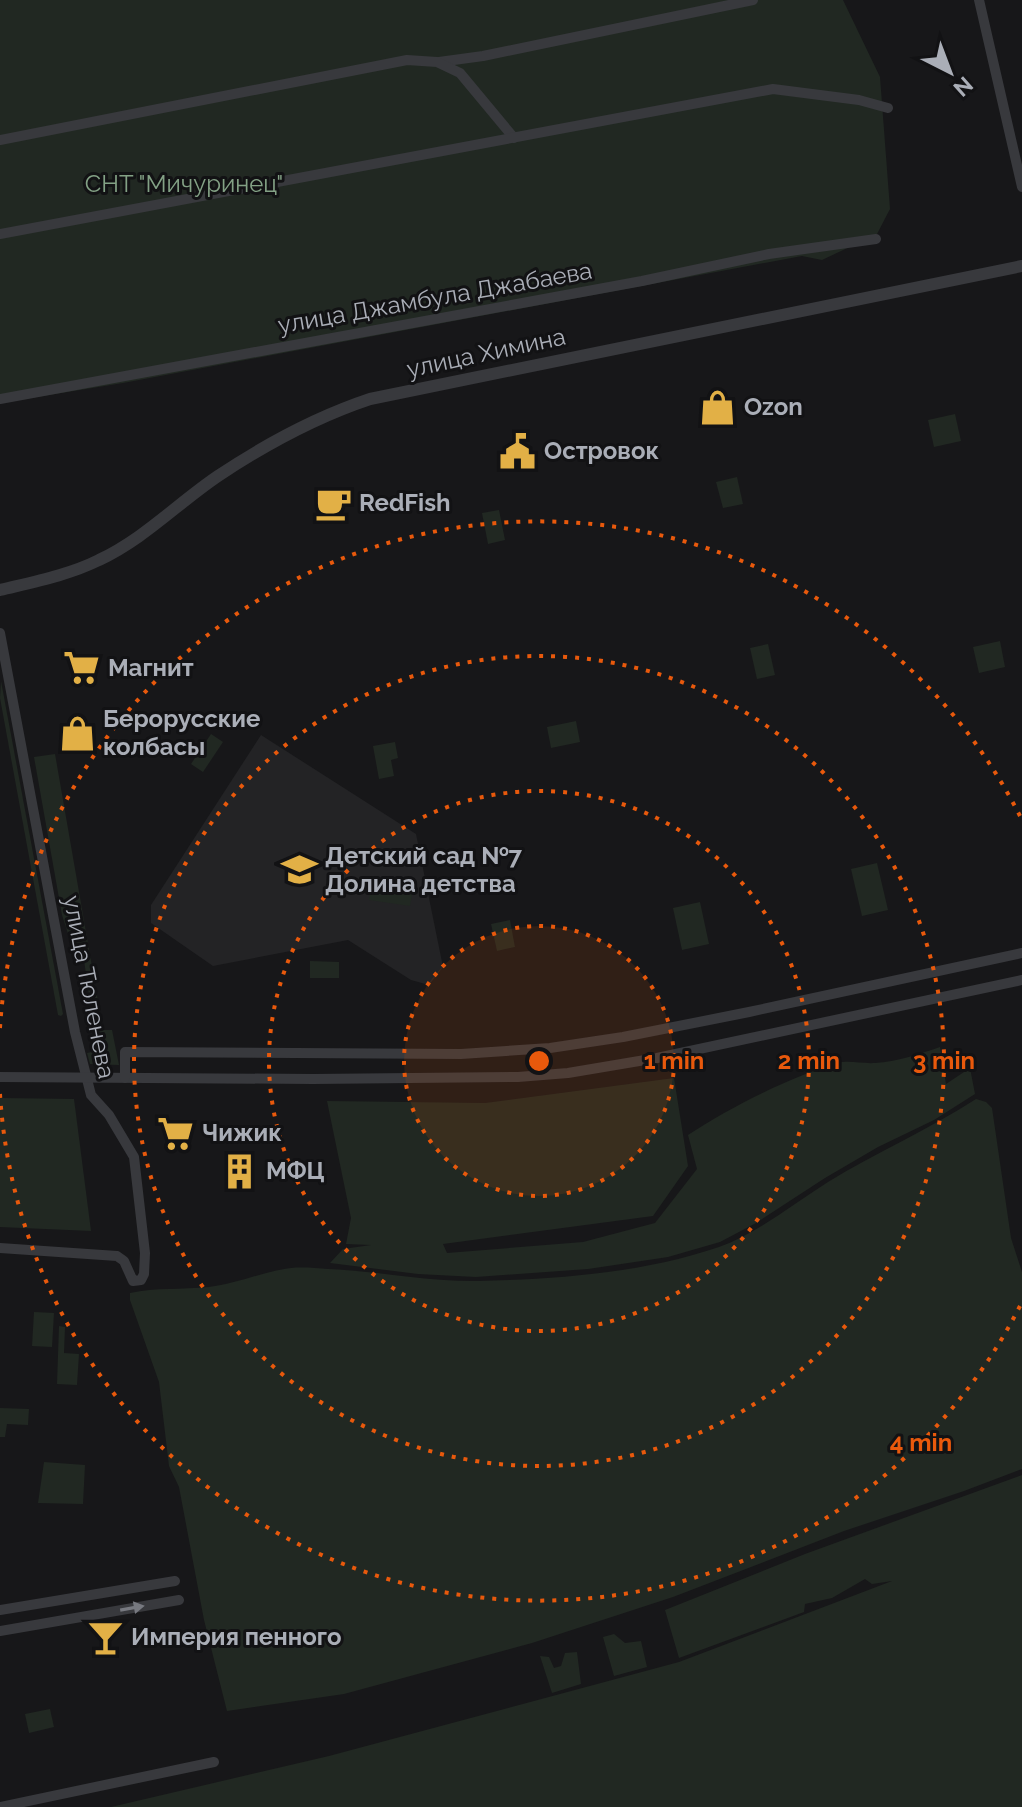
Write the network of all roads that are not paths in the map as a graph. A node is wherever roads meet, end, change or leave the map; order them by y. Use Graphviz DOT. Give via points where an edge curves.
graph roads {
  1 [pos="753,0"];
  2 [pos="979,0"];
  3 [pos="437,62"];
  4 [pos="888,108"];
  5 [pos="514,138"];
  6 [pos="0,140"];
  7 [pos="1022,187"];
  8 [pos="0,234"];
  9 [pos="876,239"];
  10 [pos="1022,266"];
  11 [pos="0,399"];
  12 [pos="0,590"];
  13 [pos="0,633"];
  14 [pos="1022,953"];
  15 [pos="1022,980"];
  16 [pos="0,1077"];
  17 [pos="125,1078"];
  18 [pos="86,1079"];
  19 [pos="0,1248"];
  20 [pos="175,1581"];
  21 [pos="179,1600"];
  22 [pos="0,1610"];
  23 [pos="0,1631"];
  24 [pos="214,1762"];
  25 [pos="0,1807"];
  1 -- 3 [label="street"];
  2 -- 7 [label="street"];
  3 -- 5 [label="street" via="460,73"];
  3 -- 6 [label="street" via="407,60"];
  4 -- 5 [label="street" via="773,89"];
  5 -- 8 [label="street"];
  9 -- 11 [label="street, улица Джамбула Джабаева" via="769,254"];
  10 -- 12 [label="street, улица Химина" via="370,399 325,414 217,476 157,524 99,560"];
  13 -- 18 [label="street, улица Тюленева"];
  14 -- 17 [label="street" via="586,1044 461,1054 125,1052"];
  15 -- 17 [label="street" via="568,1073"];
  16 -- 18 [label="street"];
  17 -- 18 [label="street"];
  18 -- 19 [label="street, улица Тюленева" via="91,1095 134,1157 143,1277 133,1281 120,1256"];
  20 -- 22 [label="street"];
  23 -- 21 [label="street, one-way"];
  24 -- 25 [label="street"];
}
